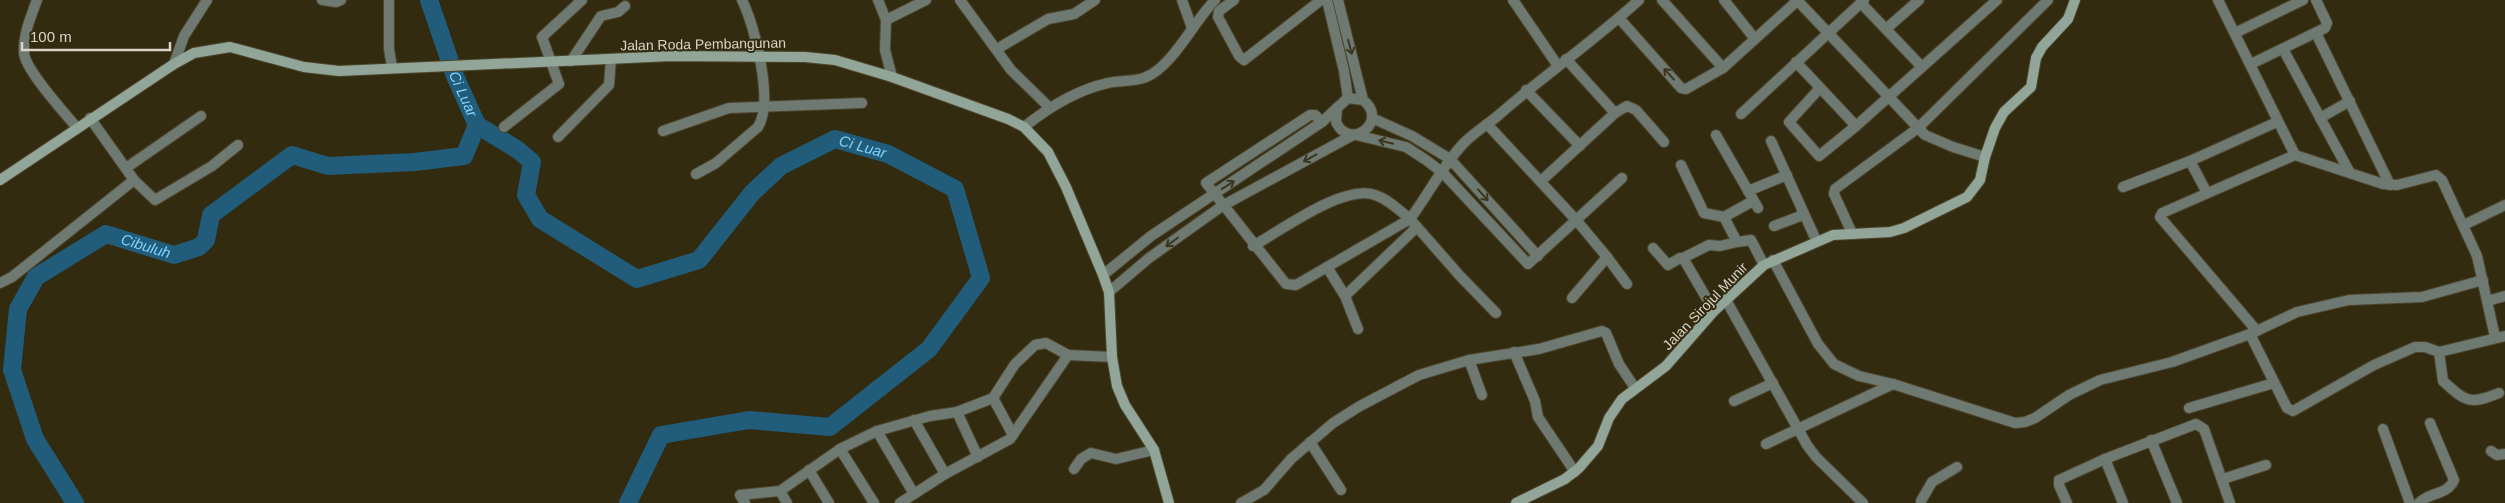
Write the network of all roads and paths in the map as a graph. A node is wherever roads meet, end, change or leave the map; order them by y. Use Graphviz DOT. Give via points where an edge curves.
graph roads {
  1 [pos="37,0"];
  2 [pos="207,0"];
  3 [pos="322,0"];
  4 [pos="341,0"];
  5 [pos="389,0"];
  6 [pos="582,0"];
  7 [pos="878,0"];
  8 [pos="926,0"];
  9 [pos="960,0"];
  10 [pos="1095,0"];
  11 [pos="1182,0"];
  12 [pos="1215,0"];
  13 [pos="1234,0"];
  14 [pos="1321,0"];
  15 [pos="1327,0"];
  16 [pos="1338,0"];
  17 [pos="1513,0"];
  18 [pos="1639,0"];
  19 [pos="1662,0"];
  20 [pos="1724,0"];
  21 [pos="1798,0"];
  22 [pos="1920,0"];
  23 [pos="1996,0"];
  24 [pos="2048,0"];
  25 [pos="2075,0"];
  26 [pos="2218,0"];
  27 [pos="2303,0"];
  28 [pos="2316,0"];
  29 [pos="745,1"];
  30 [pos="1862,2"];
  31 [pos="625,6"];
  32 [pos="1619,18"];
  33 [pos="886,20"];
  34 [pos="1192,28"];
  35 [pos="1886,29"];
  36 [pos="1829,32"];
  37 [pos="2235,33"];
  38 [pos="2316,33"];
  39 [pos="1755,39"];
  40 [pos="997,49"];
  41 [pos="2282,49"];
  42 [pos="761,56"];
  43 [pos="611,59"];
  44 [pos="552,61"];
  45 [pos="571,61"];
  46 [pos="1796,62"];
  47 [pos="1562,63"];
  48 [pos="174,64"];
  49 [pos="2251,64"];
  50 [pos="392,67"];
  51 [pos="1355,67"];
  52 [pos="1922,67"];
  53 [pos="1723,68"];
  54 [pos="1344,71"];
  55 [pos="892,78"];
  56 [pos="1820,88"];
  57 [pos="1526,90"];
  58 [pos="1889,97"];
  59 [pos="1348,98"];
  60 [pos="1363,100"];
  61 [pos="2350,101"];
  62 [pos="862,103"];
  63 [pos="764,106"];
  64 [pos="1049,107"];
  65 [pos="1336,108"];
  66 [pos="1614,113"];
  67 [pos="1741,114"];
  68 [pos="201,116"];
  69 [pos="90,118"];
  70 [pos="1372,118"];
  71 [pos="2320,118"];
  72 [pos="1322,122"];
  73 [pos="2277,122"];
  74 [pos="1487,124"];
  75 [pos="1856,126"];
  76 [pos="504,127"];
  77 [pos="1024,127"];
  78 [pos="77,128"];
  79 [pos="1918,128"];
  80 [pos="663,132"];
  81 [pos="1355,135"];
  82 [pos="1716,135"];
  83 [pos="1412,136"];
  84 [pos="558,137"];
  85 [pos="1771,141"];
  86 [pos="1664,142"];
  87 [pos="238,145"];
  88 [pos="1580,146"];
  89 [pos="1406,147"];
  90 [pos="2295,155"];
  91 [pos="1985,157"];
  92 [pos="1450,159"];
  93 [pos="2190,161"];
  94 [pos="1681,165"];
  95 [pos="126,168"];
  96 [pos="1442,173"];
  97 [pos="2350,173"];
  98 [pos="696,174"];
  99 [pos="1787,175"];
  100 [pos="1622,178"];
  101 [pos="0,180"];
  102 [pos="134,180"];
  103 [pos="1541,181"];
  104 [pos="2390,185"];
  105 [pos="2123,187"];
  106 [pos="1748,191"];
  107 [pos="2207,193"];
  108 [pos="1213,195"];
  109 [pos="2505,205"];
  110 [pos="1222,206"];
  111 [pos="1803,215"];
  112 [pos="1724,217"];
  113 [pos="1410,218"];
  114 [pos="1576,221"];
  115 [pos="2464,225"];
  116 [pos="1774,226"];
  117 [pos="1418,227"];
  118 [pos="1852,233"];
  119 [pos="1816,240"];
  120 [pos="1737,242"];
  121 [pos="1254,246"];
  122 [pos="1654,248"];
  123 [pos="1538,256"];
  124 [pos="1607,257"];
  125 [pos="1683,258"];
  126 [pos="1768,262"];
  127 [pos="1327,267"];
  128 [pos="1103,275"];
  129 [pos="2483,280"];
  130 [pos="0,282"];
  131 [pos="1627,284"];
  132 [pos="1109,292"];
  133 [pos="1344,296"];
  134 [pos="2505,296"];
  135 [pos="1572,298"];
  136 [pos="1726,300"];
  137 [pos="2487,301"];
  138 [pos="1714,311"];
  139 [pos="1496,313"];
  140 [pos="1358,329"];
  141 [pos="2254,332"];
  142 [pos="2500,337"];
  143 [pos="1514,352"];
  144 [pos="2439,352"];
  145 [pos="1068,356"];
  146 [pos="1112,358"];
  147 [pos="1469,360"];
  148 [pos="1773,383"];
  149 [pos="2274,383"];
  150 [pos="1892,384"];
  151 [pos="1635,388"];
  152 [pos="2499,393"];
  153 [pos="1482,395"];
  154 [pos="993,398"];
  155 [pos="1734,401"];
  156 [pos="2189,408"];
  157 [pos="957,412"];
  158 [pos="914,420"];
  159 [pos="2430,423"];
  160 [pos="1798,428"];
  161 [pos="2382,429"];
  162 [pos="877,430"];
  163 [pos="1013,435"];
  164 [pos="2151,440"];
  165 [pos="1310,442"];
  166 [pos="1766,444"];
  167 [pos="840,448"];
  168 [pos="1154,450"];
  169 [pos="2491,451"];
  170 [pos="2505,454"];
  171 [pos="978,457"];
  172 [pos="2105,459"];
  173 [pos="2266,465"];
  174 [pos="1957,467"];
  175 [pos="1074,469"];
  176 [pos="810,470"];
  177 [pos="1575,472"];
  178 [pos="945,474"];
  179 [pos="2223,478"];
  180 [pos="1341,490"];
  181 [pos="780,491"];
  182 [pos="914,494"];
  183 [pos="1255,500"];
  184 [pos="1921,502"];
  185 [pos="745,503"];
  186 [pos="787,503"];
  187 [pos="829,503"];
  188 [pos="874,503"];
  189 [pos="900,503"];
  190 [pos="1169,503"];
  191 [pos="1241,503"];
  192 [pos="1516,503"];
  193 [pos="1863,503"];
  194 [pos="2067,503"];
  195 [pos="2123,503"];
  196 [pos="2177,503"];
  197 [pos="2230,503"];
  198 [pos="2410,503"];
  199 [pos="2419,503"];
  1 -- 78 [label="street" via="25,38 24,54 28,67"];
  2 -- 48 [label="street" via="184,36"];
  3 -- 4 [label="street"];
  5 -- 50 [label="street"];
  6 -- 44 [label="street" via="543,35 542,41"];
  7 -- 33 [label="street"];
  8 -- 33 [label="street"];
  9 -- 40 [label="street"];
  10 -- 40 [label="street" via="1074,14 1048,19"];
  11 -- 34 [label="street"];
  12 -- 34 [label="street"];
  13 -- 14 [label="street" via="1219,12 1218,18 1244,60"];
  15 -- 54 [label="street"];
  16 -- 51 [label="street, one-way"];
  17 -- 47 [label="street"];
  18 -- 32 [label="street"];
  19 -- 53 [label="street"];
  20 -- 39 [label="street"];
  21 -- 36 [label="street"];
  21 -- 39 [label="street"];
  22 -- 35 [label="street"];
  23 -- 52 [label="street"];
  24 -- 79 [label="street"];
  25 -- 91 [label="street, Jalan Sirojul Munir" via="2068,20 2036,58 2031,86 2001,118"];
  26 -- 37 [label="street"];
  27 -- 37 [label="street"];
  28 -- 38 [label="street" via="2327,23"];
  29 -- 42 [label="street"];
  30 -- 35 [label="street"];
  30 -- 36 [label="street"];
  31 -- 45 [label="street" via="618,12 601,16"];
  32 -- 47 [label="street"];
  53 -- 32 [label="street, one-way" via="1683,89"];
  33 -- 55 [label="street" via="887,62"];
  34 -- 64 [label="street" via="1170,57 1147,77 1106,84"];
  35 -- 52 [label="street"];
  36 -- 46 [label="street"];
  36 -- 58 [label="street"];
  37 -- 49 [label="street"];
  38 -- 41 [label="street"];
  38 -- 61 [label="street"];
  39 -- 53 [label="street"];
  40 -- 64 [label="street" via="1011,70"];
  41 -- 49 [label="street"];
  41 -- 71 [label="street"];
  42 -- 43 [label="street, Jalan Roda Pembangunan"];
  42 -- 55 [label="street, Jalan Roda Pembangunan" via="835,60"];
  42 -- 63 [label="street"];
  43 -- 45 [label="street, Jalan Roda Pembangunan"];
  43 -- 84 [label="street" via="609,85"];
  44 -- 45 [label="street, Jalan Roda Pembangunan"];
  44 -- 50 [label="street, Jalan Roda Pembangunan"];
  44 -- 76 [label="street" via="559,84"];
  46 -- 56 [label="street"];
  46 -- 67 [label="street"];
  47 -- 57 [label="street"];
  47 -- 66 [label="street"];
  48 -- 50 [label="street, Jalan Roda Pembangunan" via="194,53 230,47 325,70"];
  48 -- 69 [label="street, Jalan Roda Pembangunan"];
  49 -- 73 [label="street"];
  51 -- 54 [label="street"];
  51 -- 60 [label="street"];
  52 -- 58 [label="street"];
  54 -- 59 [label="street"];
  55 -- 77 [label="street, Jalan Roda Pembangunan"];
  56 -- 75 [label="street"];
  56 -- 75 [label="street" via="1789,120 1790,126 1819,156"];
  57 -- 74 [label="street"];
  57 -- 88 [label="street"];
  58 -- 75 [label="street"];
  58 -- 79 [label="street"];
  59 -- 60 [label="street"];
  59 -- 65 [label="street"];
  60 -- 70 [label="street" via="1370,108"];
  61 -- 71 [label="street"];
  61 -- 104 [label="street"];
  62 -- 63 [label="street"];
  63 -- 80 [label="street" via="721,110"];
  63 -- 98 [label="street" via="758,127 716,163"];
  64 -- 77 [label="street"];
  65 -- 72 [label="street"];
  65 -- 81 [label="street" via="1338,126"];
  66 -- 86 [label="street" via="1627,106 1632,107"];
  66 -- 88 [label="street"];
  68 -- 95 [label="street"];
  69 -- 78 [label="street, Jalan Roda Pembangunan"];
  69 -- 95 [label="street"];
  70 -- 81 [label="street" via="1367,129"];
  70 -- 83 [label="street"];
  71 -- 97 [label="street"];
  108 -- 72 [label="street, one-way"];
  72 -- 108 [label="street" via="1315,115 1310,115 1208,180 1206,185"];
  73 -- 90 [label="street"];
  73 -- 93 [label="street"];
  74 -- 92 [label="street" via="1472,134"];
  74 -- 103 [label="street"];
  77 -- 128 [label="street, Jalan Roda Pembangunan" via="1048,152"];
  78 -- 101 [label="street, Jalan Roda Pembangunan"];
  79 -- 91 [label="street" via="1931,139"];
  79 -- 118 [label="street" via="1834,191"];
  89 -- 81 [label="street, one-way"];
  81 -- 110 [label="street, one-way"];
  82 -- 106 [label="street"];
  83 -- 89 [label="street"];
  83 -- 92 [label="street"];
  85 -- 99 [label="street"];
  87 -- 102 [label="street" via="212,166 158,200"];
  88 -- 103 [label="street"];
  89 -- 96 [label="street"];
  90 -- 97 [label="street"];
  90 -- 107 [label="street"];
  91 -- 118 [label="street, Jalan Sirojul Munir" via="1976,188 1956,204 1904,228"];
  92 -- 96 [label="street"];
  92 -- 123 [label="street, one-way"];
  93 -- 105 [label="street"];
  93 -- 107 [label="street"];
  94 -- 112 [label="street" via="1704,213"];
  95 -- 102 [label="street"];
  96 -- 113 [label="street"];
  96 -- 123 [label="street" via="1524,263 1530,264"];
  97 -- 104 [label="street"];
  99 -- 106 [label="street"];
  99 -- 111 [label="street"];
  100 -- 114 [label="street"];
  102 -- 130 [label="street" via="12,277"];
  103 -- 114 [label="street"];
  104 -- 115 [label="street" via="2438,176"];
  106 -- 112 [label="street" via="1756,205"];
  107 -- 141 [label="street" via="2162,213 2160,219"];
  108 -- 110 [label="street"];
  108 -- 128 [label="street" via="1151,236"];
  109 -- 115 [label="street"];
  110 -- 121 [label="street"];
  110 -- 132 [label="street, one-way" via="1149,258"];
  111 -- 116 [label="street"];
  111 -- 119 [label="street"];
  112 -- 120 [label="street"];
  113 -- 117 [label="street"];
  113 -- 121 [label="street" via="1378,196 1363,193 1333,200"];
  113 -- 127 [label="street"];
  114 -- 123 [label="street"];
  114 -- 124 [label="street"];
  115 -- 129 [label="street" via="2478,256"];
  117 -- 133 [label="street"];
  117 -- 139 [label="street"];
  118 -- 119 [label="street, Jalan Sirojul Munir"];
  119 -- 126 [label="street, Jalan Sirojul Munir"];
  120 -- 125 [label="street" via="1709,245"];
  120 -- 126 [label="street" via="1751,240"];
  121 -- 127 [label="street" via="1290,286"];
  122 -- 125 [label="street" via="1668,265"];
  124 -- 131 [label="street"];
  124 -- 135 [label="street"];
  125 -- 138 [label="street"];
  126 -- 136 [label="street, Jalan Sirojul Munir"];
  126 -- 150 [label="street" via="1834,364 1859,376"];
  127 -- 133 [label="street"];
  128 -- 132 [label="street, Jalan Roda Pembangunan"];
  129 -- 137 [label="street"];
  129 -- 141 [label="street" via="2422,297 2327,303 2297,312"];
  132 -- 146 [label="street, Jalan Roda Pembangunan"];
  133 -- 140 [label="street"];
  134 -- 137 [label="street"];
  136 -- 138 [label="street, Jalan Sirojul Munir"];
  136 -- 148 [label="street"];
  137 -- 142 [label="street"];
  138 -- 151 [label="street, Jalan Sirojul Munir" via="1666,366"];
  141 -- 149 [label="street"];
  141 -- 150 [label="street" via="2172,362 2100,380 2068,395 2025,422 2014,423"];
  142 -- 144 [label="street"];
  143 -- 147 [label="street"];
  143 -- 151 [label="street" via="1561,344 1602,331"];
  143 -- 177 [label="street" via="1538,417"];
  144 -- 149 [label="street" via="2415,346 2374,365 2293,411"];
  144 -- 152 [label="street" via="2443,381 2458,395 2476,401"];
  145 -- 146 [label="street"];
  145 -- 154 [label="street" via="1046,343 1035,345 1015,364"];
  145 -- 163 [label="street"];
  146 -- 168 [label="street, Jalan Roda Pembangunan" via="1120,396"];
  147 -- 153 [label="street"];
  147 -- 165 [label="street" via="1419,375 1333,423"];
  148 -- 155 [label="street"];
  148 -- 160 [label="street"];
  149 -- 156 [label="street"];
  150 -- 160 [label="street"];
  151 -- 177 [label="street, Jalan Sirojul Munir" via="1614,409 1598,446"];
  154 -- 157 [label="street"];
  154 -- 163 [label="street"];
  157 -- 158 [label="street"];
  157 -- 171 [label="street"];
  158 -- 162 [label="street"];
  158 -- 178 [label="street"];
  159 -- 199 [label="street" via="2454,480 2447,489"];
  160 -- 166 [label="street"];
  160 -- 193 [label="street" via="1816,457"];
  161 -- 198 [label="street"];
  162 -- 167 [label="street"];
  162 -- 182 [label="street"];
  163 -- 171 [label="street"];
  164 -- 172 [label="street"];
  164 -- 179 [label="street" via="2199,424 2204,429"];
  164 -- 196 [label="street"];
  165 -- 180 [label="street"];
  165 -- 183 [label="street"];
  167 -- 176 [label="street"];
  167 -- 188 [label="street"];
  168 -- 175 [label="street" via="1116,459 1091,454"];
  168 -- 190 [label="street, Jalan Roda Pembangunan"];
  169 -- 170 [label="street" via="2497,455"];
  171 -- 178 [label="street"];
  172 -- 194 [label="street" via="2059,480"];
  172 -- 195 [label="street"];
  173 -- 179 [label="street"];
  174 -- 184 [label="street" via="1932,482"];
  176 -- 181 [label="street"];
  176 -- 187 [label="street"];
  177 -- 192 [label="street, Jalan Sirojul Munir"];
  178 -- 182 [label="street"];
  179 -- 197 [label="street"];
  181 -- 185 [label="street" via="740,495"];
  181 -- 186 [label="street"];
  182 -- 189 [label="street"];
  183 -- 191 [label="street"];
}
